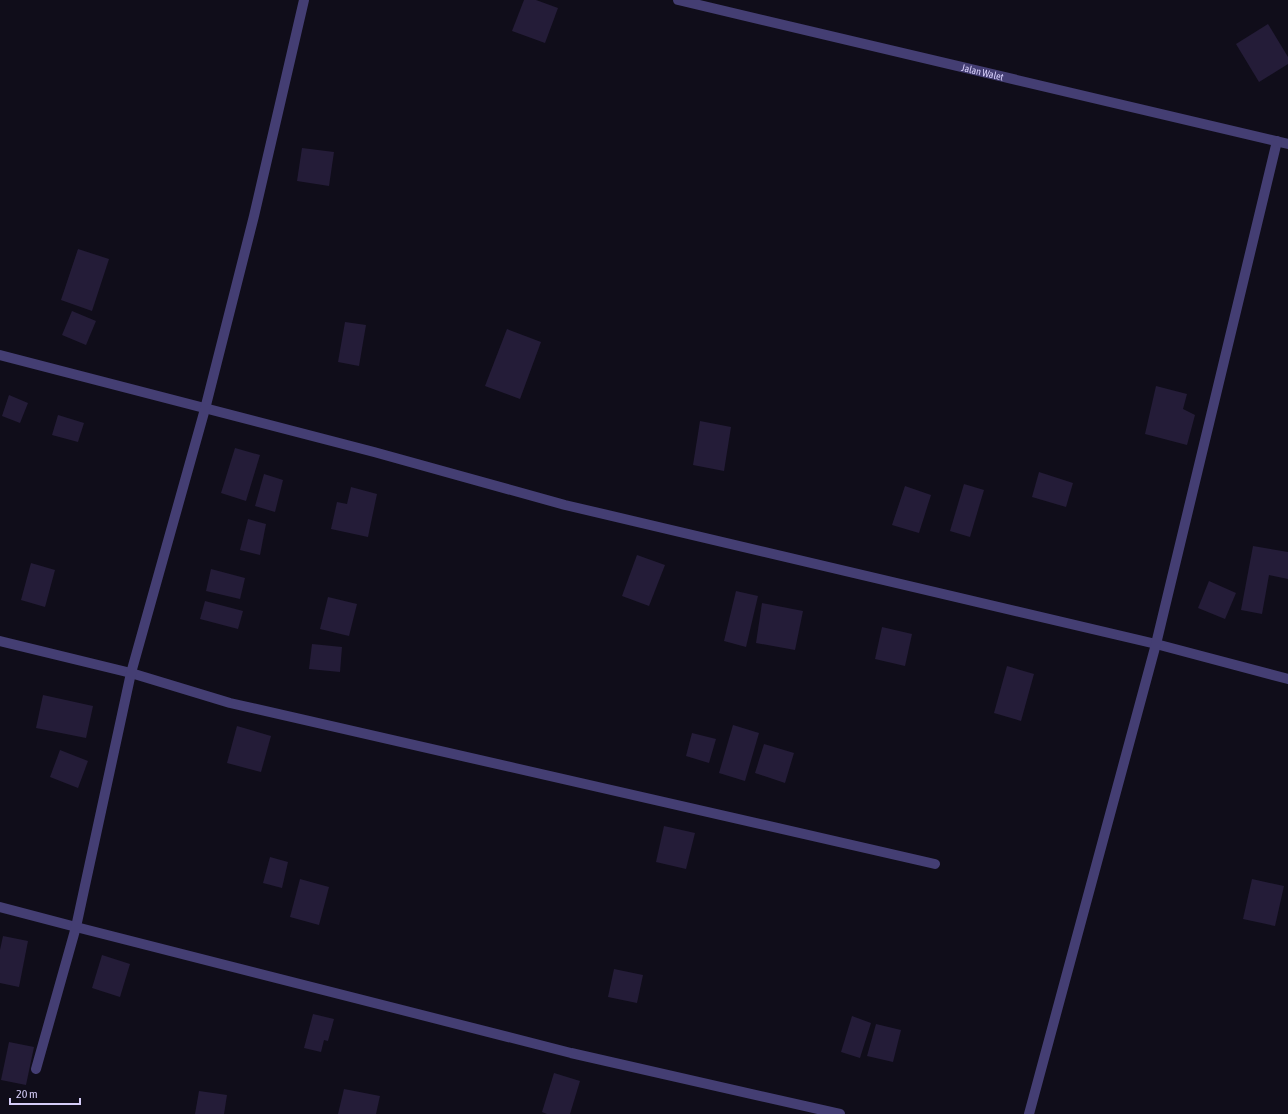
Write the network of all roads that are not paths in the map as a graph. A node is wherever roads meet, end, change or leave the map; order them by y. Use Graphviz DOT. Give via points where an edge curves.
graph roads {
  1 [pos="304,0"];
  2 [pos="678,0"];
  3 [pos="1277,141"];
  4 [pos="1288,144"];
  5 [pos="0,355"];
  6 [pos="206,409"];
  7 [pos="0,641"];
  8 [pos="1156,644"];
  9 [pos="132,673"];
  10 [pos="1288,679"];
  11 [pos="935,864"];
  12 [pos="0,907"];
  13 [pos="76,927"];
  14 [pos="36,1069"];
  15 [pos="840,1114"];
  16 [pos="1029,1114"];
  1 -- 6 [label="street"];
  2 -- 3 [label="street, Jalan Walet"];
  3 -- 4 [label="street, Jalan Walet"];
  3 -- 8 [label="street"];
  5 -- 6 [label="street"];
  6 -- 8 [label="street" via="565,505"];
  6 -- 9 [label="street"];
  7 -- 9 [label="street"];
  8 -- 10 [label="street"];
  8 -- 16 [label="street"];
  9 -- 11 [label="street" via="230,703"];
  9 -- 13 [label="street"];
  12 -- 13 [label="street"];
  13 -- 14 [label="street"];
  13 -- 15 [label="street" via="571,1053"];
}
